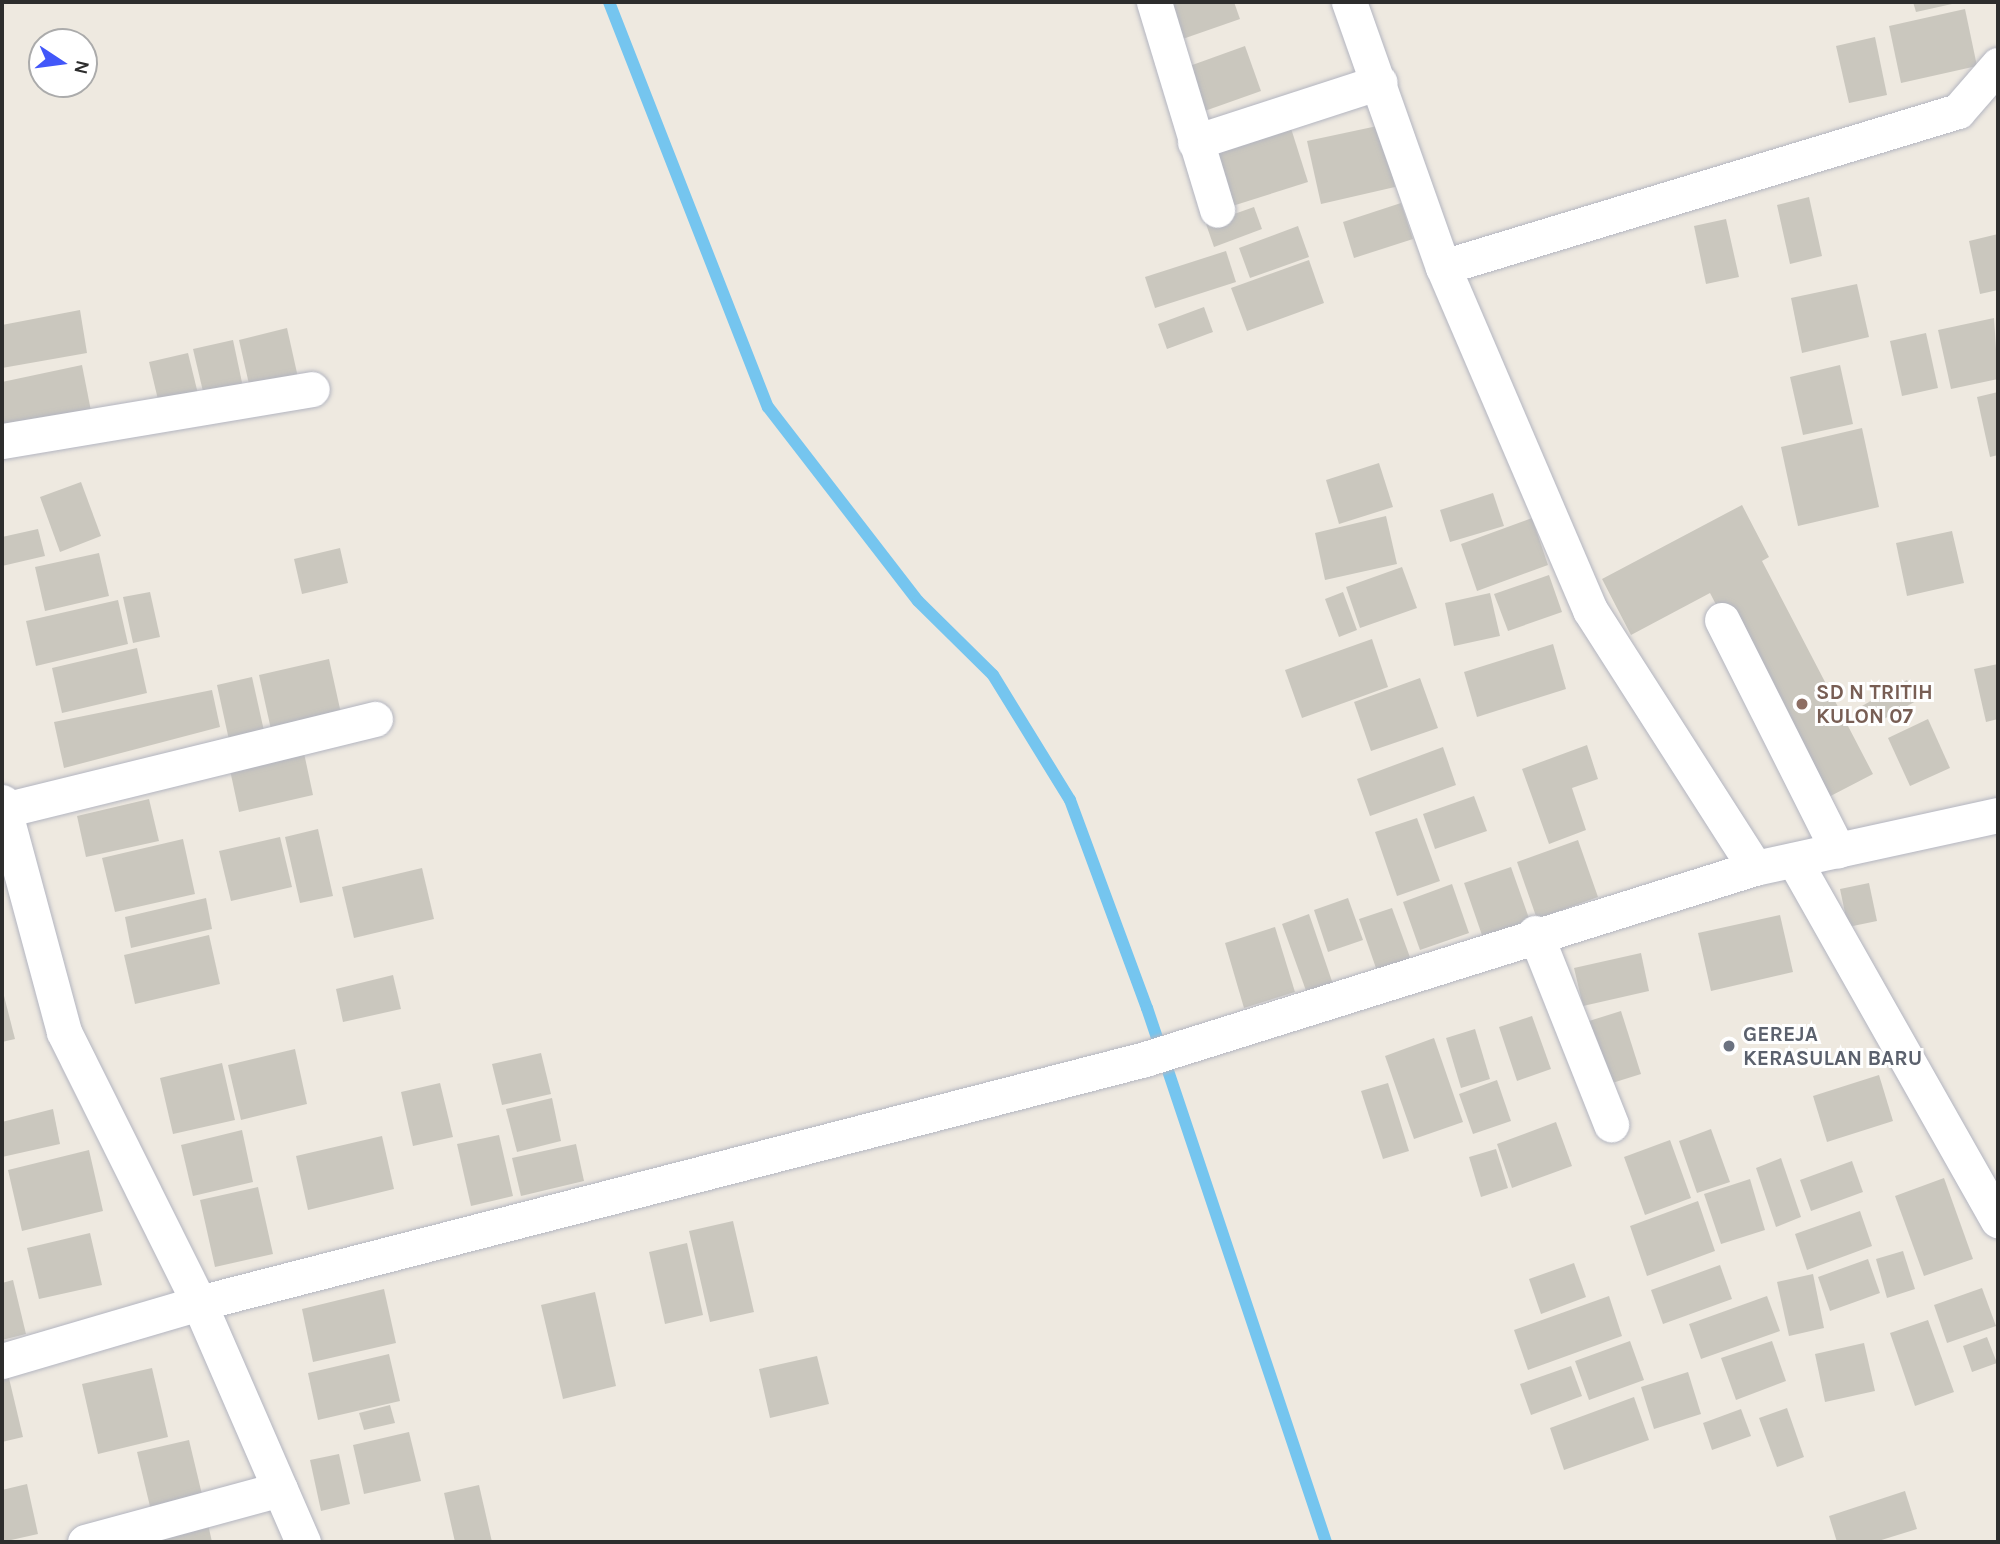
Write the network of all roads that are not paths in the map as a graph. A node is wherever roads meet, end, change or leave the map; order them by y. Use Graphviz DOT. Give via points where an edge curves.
graph roads {
  1 [pos="1154,2"];
  2 [pos="1349,2"];
  3 [pos="1998,65"];
  4 [pos="1380,82"];
  5 [pos="1195,142"];
  6 [pos="1217,210"];
  7 [pos="1443,267"];
  8 [pos="312,389"];
  9 [pos="2,441"];
  10 [pos="1722,620"];
  11 [pos="376,719"];
  12 [pos="3,806"];
  13 [pos="1998,815"];
  14 [pos="1838,850"];
  15 [pos="1794,860"];
  16 [pos="1755,868"];
  17 [pos="1535,933"];
  18 [pos="1611,1124"];
  19 [pos="1998,1220"];
  20 [pos="199,1303"];
  21 [pos="2,1361"];
  22 [pos="280,1489"];
  23 [pos="85,1542"];
  24 [pos="303,1542"];
  1 -- 5 [label="street"];
  2 -- 4 [label="street"];
  3 -- 7 [label="street" via="1958,111"];
  4 -- 5 [label="street"];
  4 -- 7 [label="street"];
  5 -- 6 [label="street"];
  7 -- 16 [label="street" via="1590,610"];
  8 -- 9 [label="street"];
  10 -- 14 [label="street"];
  11 -- 12 [label="street"];
  12 -- 20 [label="street" via="64,1032"];
  13 -- 14 [label="street"];
  14 -- 15 [label="street"];
  15 -- 16 [label="street"];
  15 -- 19 [label="street"];
  16 -- 17 [label="street"];
  17 -- 18 [label="street"];
  17 -- 20 [label="street" via="1145,1059"];
  20 -- 21 [label="street"];
  20 -- 22 [label="street"];
  22 -- 23 [label="street"];
  22 -- 24 [label="street"];
}
